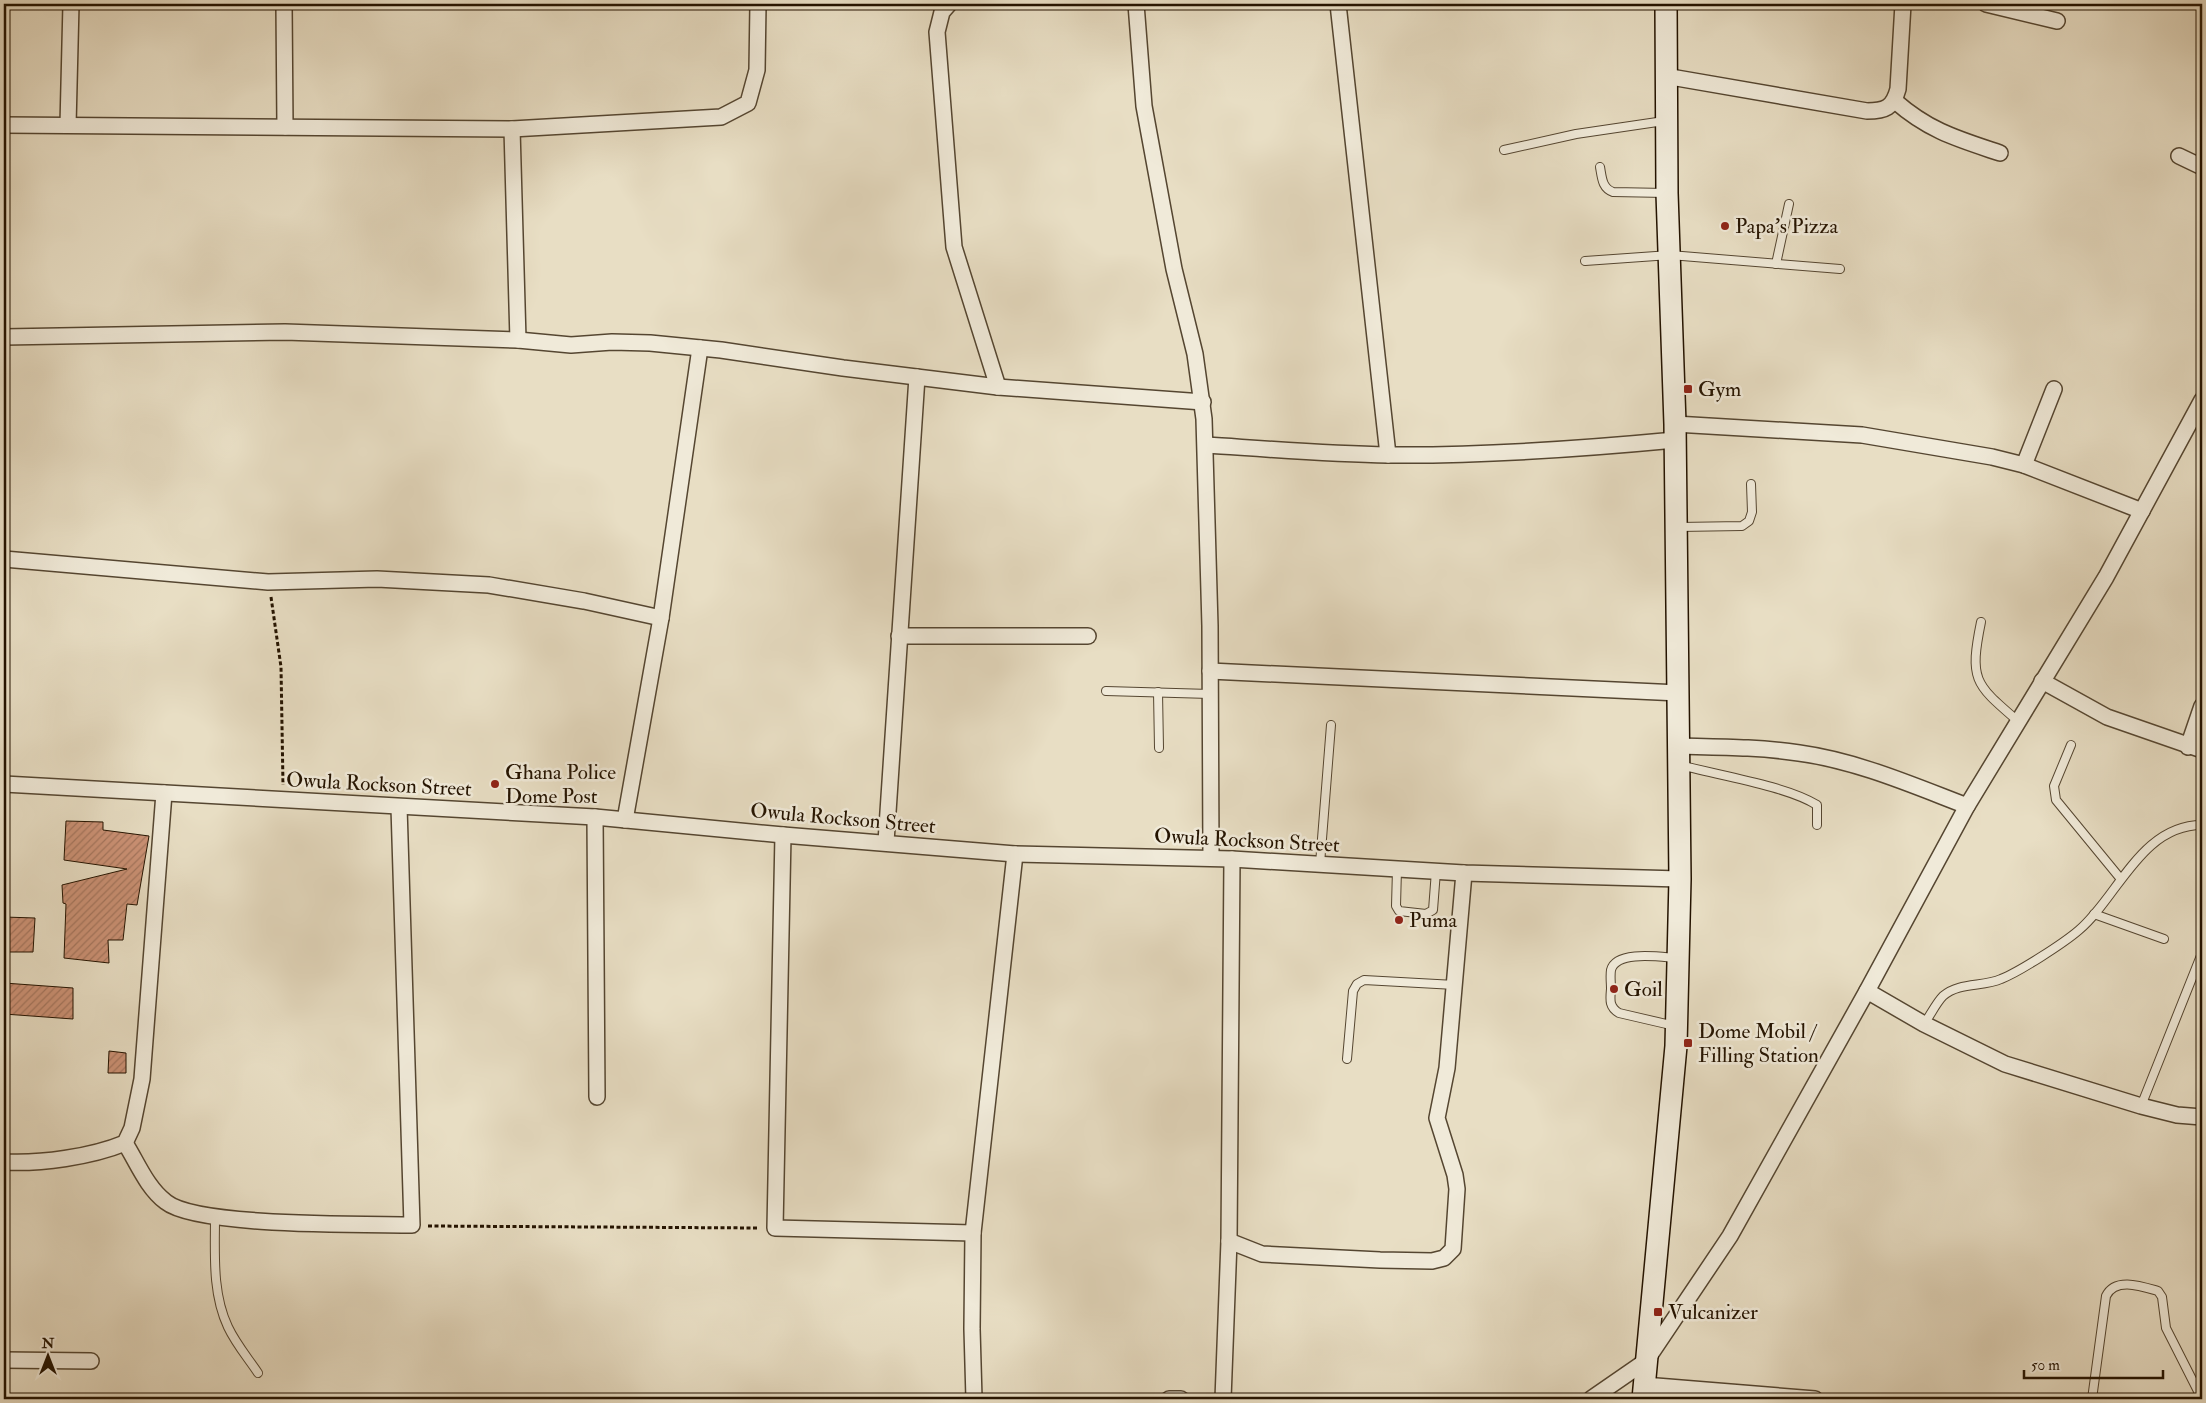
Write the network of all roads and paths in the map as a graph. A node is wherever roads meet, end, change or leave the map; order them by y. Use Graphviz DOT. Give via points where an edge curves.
graph roads {
  1 [pos="71,4"];
  2 [pos="284,4"];
  3 [pos="758,4"];
  4 [pos="949,4"];
  5 [pos="1136,4"];
  6 [pos="1338,4"];
  7 [pos="1666,4"];
  8 [pos="1902,4"];
  9 [pos="1986,4"];
  10 [pos="2057,21"];
  11 [pos="1665,76"];
  12 [pos="1895,101"];
  13 [pos="1666,120"];
  14 [pos="68,124"];
  15 [pos="4,125"];
  16 [pos="284,127"];
  17 [pos="512,129"];
  18 [pos="1504,150"];
  19 [pos="2000,154"];
  20 [pos="2179,156"];
  21 [pos="1600,167"];
  22 [pos="2202,167"];
  23 [pos="1667,193"];
  24 [pos="1789,204"];
  25 [pos="1670,255"];
  26 [pos="1585,261"];
  27 [pos="1776,264"];
  28 [pos="1840,269"];
  29 [pos="4,337"];
  30 [pos="518,340"];
  31 [pos="700,348"];
  32 [pos="917,377"];
  33 [pos="998,386"];
  34 [pos="2054,389"];
  35 [pos="2202,400"];
  36 [pos="1203,402"];
  37 [pos="1675,432"];
  38 [pos="1207,445"];
  39 [pos="1388,455"];
  40 [pos="2024,465"];
  41 [pos="1751,484"];
  42 [pos="2142,511"];
  43 [pos="1677,527"];
  44 [pos="4,559"];
  45 [pos="268,582"];
  46 [pos="661,618"];
  47 [pos="1981,622"];
  48 [pos="899,636"];
  49 [pos="1088,636"];
  50 [pos="1210,671"];
  51 [pos="2042,680"];
  52 [pos="1106,691"];
  53 [pos="1158,692"];
  54 [pos="1679,692"];
  55 [pos="1210,694"];
  56 [pos="2202,706"];
  57 [pos="2019,722"];
  58 [pos="1331,725"];
  59 [pos="2071,744"];
  60 [pos="1159,748"];
  61 [pos="2195,749"];
  62 [pos="1680,756"];
  63 [pos="4,784"];
  64 [pos="164,793"];
  65 [pos="284,800"];
  66 [pos="1967,806"];
  67 [pos="399,807"];
  68 [pos="595,817"];
  69 [pos="625,820"];
  70 [pos="1817,825"];
  71 [pos="2202,825"];
  72 [pos="783,835"];
  73 [pos="886,842"];
  74 [pos="1015,854"];
  75 [pos="1211,858"];
  76 [pos="1232,859"];
  77 [pos="1320,864"];
  78 [pos="1397,869"];
  79 [pos="1436,871"];
  80 [pos="1464,873"];
  81 [pos="2120,878"];
  82 [pos="1680,879"];
  83 [pos="2094,914"];
  84 [pos="2164,939"];
  85 [pos="2202,953"];
  86 [pos="1678,958"];
  87 [pos="1454,985"];
  88 [pos="1867,991"];
  89 [pos="1924,1024"];
  90 [pos="1677,1026"];
  91 [pos="1347,1060"];
  92 [pos="597,1097"];
  93 [pos="2141,1106"];
  94 [pos="2202,1117"];
  95 [pos="125,1143"];
  96 [pos="4,1162"];
  97 [pos="214,1216"];
  98 [pos="412,1225"];
  99 [pos="774,1228"];
  100 [pos="973,1233"];
  101 [pos="1228,1241"];
  102 [pos="4,1360"];
  103 [pos="91,1360"];
  104 [pos="1646,1361"];
  105 [pos="258,1373"];
  106 [pos="1644,1392"];
  107 [pos="974,1399"];
  108 [pos="1169,1399"];
  109 [pos="1181,1399"];
  110 [pos="1223,1399"];
  111 [pos="1592,1399"];
  112 [pos="1816,1399"];
  113 [pos="2092,1399"];
  114 [pos="2202,1399"];
  1 -- 14 [label="street"];
  2 -- 16 [label="street"];
  3 -- 17 [label="street" via="757,70 748,103 721,116"];
  4 -- 33 [label="street" via="942,12 937,32 954,247"];
  5 -- 36 [label="street" via="1144,106"];
  6 -- 39 [label="street"];
  7 -- 11 [label="main road"];
  8 -- 12 [label="street"];
  9 -- 10 [label="street"];
  11 -- 12 [label="street" via="1867,111 1889,108"];
  11 -- 13 [label="main road"];
  12 -- 19 [label="street" via="1933,130"];
  13 -- 18 [label="lane" via="1576,134"];
  13 -- 23 [label="main road"];
  14 -- 15 [label="street"];
  14 -- 16 [label="street"];
  16 -- 17 [label="street"];
  17 -- 30 [label="street"];
  20 -- 22 [label="street"];
  21 -- 23 [label="lane" via="1607,190"];
  23 -- 25 [label="main road"];
  24 -- 27 [label="lane"];
  25 -- 26 [label="lane"];
  25 -- 27 [label="lane"];
  25 -- 37 [label="main road"];
  27 -- 28 [label="lane"];
  29 -- 30 [label="street" via="284,332"];
  30 -- 31 [label="street" via="571,345 650,343"];
  31 -- 32 [label="street"];
  31 -- 46 [label="street"];
  32 -- 33 [label="street"];
  32 -- 48 [label="street"];
  33 -- 36 [label="street"];
  34 -- 40 [label="street"];
  35 -- 42 [label="street"];
  36 -- 38 [label="street"];
  37 -- 39 [label="street" via="1559,451"];
  37 -- 40 [label="street" via="1862,434"];
  37 -- 43 [label="main road"];
  38 -- 39 [label="street"];
  38 -- 50 [label="street"];
  40 -- 42 [label="street"];
  41 -- 43 [label="lane" via="1752,512 1749,521 1742,526"];
  42 -- 51 [label="street" via="2106,577"];
  43 -- 54 [label="main road"];
  44 -- 45 [label="street"];
  45 -- 46 [label="street" via="377,579 489,585"];
  45 -- 65 [label="path" via="281,667"];
  46 -- 69 [label="street"];
  47 -- 57 [label="lane" via="1975,651 1976,673 1985,692"];
  48 -- 49 [label="street"];
  48 -- 73 [label="street"];
  50 -- 54 [label="street"];
  50 -- 55 [label="street"];
  51 -- 57 [label="street"];
  51 -- 61 [label="street" via="2107,717"];
  52 -- 53 [label="lane"];
  53 -- 55 [label="lane"];
  53 -- 60 [label="lane"];
  54 -- 62 [label="main road"];
  55 -- 75 [label="street"];
  56 -- 61 [label="street"];
  57 -- 66 [label="street"];
  58 -- 77 [label="lane"];
  59 -- 81 [label="lane" via="2054,786 2056,800"];
  62 -- 66 [label="street" via="1752,748 1801,753 1891,777"];
  62 -- 70 [label="lane" via="1817,805"];
  62 -- 82 [label="main road"];
  63 -- 64 [label="street, Owula Rockson Street"];
  64 -- 65 [label="street, Owula Rockson Street"];
  64 -- 95 [label="street" via="142,1079 132,1128"];
  65 -- 67 [label="street, Owula Rockson Street"];
  66 -- 88 [label="street"];
  67 -- 68 [label="street, Owula Rockson Street"];
  67 -- 98 [label="street"];
  68 -- 69 [label="street, Owula Rockson Street"];
  68 -- 92 [label="street"];
  69 -- 72 [label="street, Owula Rockson Street"];
  71 -- 81 [label="lane" via="2172,832 2153,844"];
  72 -- 73 [label="street, Owula Rockson Street"];
  72 -- 99 [label="street"];
  73 -- 74 [label="street, Owula Rockson Street"];
  74 -- 75 [label="street, Owula Rockson Street"];
  74 -- 100 [label="street"];
  75 -- 76 [label="street, Owula Rockson Street"];
  76 -- 77 [label="street, Owula Rockson Street"];
  76 -- 101 [label="street"];
  77 -- 78 [label="street, Owula Rockson Street"];
  78 -- 79 [label="street, Owula Rockson Street"];
  78 -- 79 [label="lane" via="1396,906 1399,911 1426,914 1433,910"];
  79 -- 80 [label="street, Owula Rockson Street"];
  80 -- 82 [label="street, Owula Rockson Street"];
  80 -- 87 [label="street"];
  81 -- 83 [label="lane"];
  82 -- 86 [label="main road"];
  83 -- 84 [label="lane"];
  83 -- 89 [label="lane" via="2079,930 2001,980 1962,987 1944,996"];
  85 -- 93 [label="lane"];
  86 -- 90 [label="main road"];
  86 -- 90 [label="lane" via="1624,957 1616,961 1612,968 1610,1003 1619,1013"];
  87 -- 91 [label="lane" via="1364,980 1357,984 1353,991"];
  87 -- 101 [label="street" via="1447,1068 1437,1118 1457,1189 1453,1248 1444,1258 1432,1261 1380,1260 1262,1254"];
  88 -- 89 [label="street"];
  88 -- 104 [label="street" via="1730,1236"];
  89 -- 93 [label="street" via="2005,1064"];
  90 -- 104 [label="main road"];
  93 -- 94 [label="street"];
  95 -- 96 [label="street" via="111,1149 28,1164"];
  95 -- 97 [label="street" via="154,1192 167,1203 180,1210"];
  97 -- 98 [label="street" via="290,1222"];
  97 -- 105 [label="lane" via="215,1277 219,1302 228,1327"];
  98 -- 99 [label="path"];
  99 -- 100 [label="street"];
  100 -- 107 [label="street"];
  101 -- 110 [label="street"];
  102 -- 103 [label="street"];
  104 -- 106 [label="main road"];
  104 -- 111 [label="street"];
  106 -- 112 [label="street"];
  108 -- 109 [label="street"];
  113 -- 114 [label="lane" via="2106,1296 2110,1288 2120,1284 2158,1291 2162,1297 2166,1328"];
}
